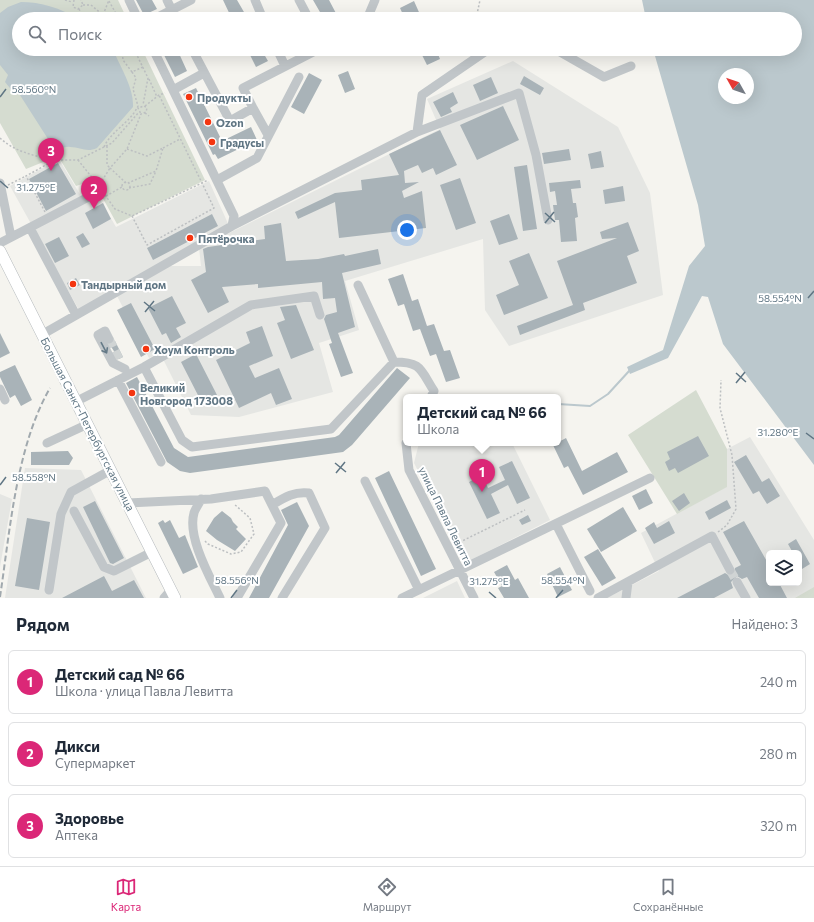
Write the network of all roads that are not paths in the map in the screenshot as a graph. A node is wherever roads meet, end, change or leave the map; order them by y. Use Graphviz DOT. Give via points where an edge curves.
graph roads {
  1 [pos="129,0"];
  2 [pos="167,0"];
  3 [pos="191,0"];
  4 [pos="255,0"];
  5 [pos="299,0"];
  6 [pos="375,0"];
  7 [pos="172,10"];
  8 [pos="135,12"];
  9 [pos="168,12"];
  10 [pos="260,12"];
  11 [pos="305,12"];
  12 [pos="370,12"];
  13 [pos="156,56"];
  14 [pos="196,56"];
  15 [pos="280,56"];
  16 [pos="305,56"];
  17 [pos="478,56"];
  18 [pos="567,56"];
  19 [pos="285,66"];
  20 [pos="631,66"];
  21 [pos="204,73"];
  22 [pos="299,77"];
  23 [pos="173,90"];
  24 [pos="253,108"];
  25 [pos="417,132"];
  26 [pos="268,134"];
  27 [pos="216,178"];
  28 [pos="1,185"];
  29 [pos="101,191"];
  30 [pos="548,220"];
  31 [pos="232,226"];
  32 [pos="30,228"];
  33 [pos="11,237"];
  34 [pos="0,243"];
  35 [pos="0,251"];
  36 [pos="358,285"];
  37 [pos="76,315"];
  38 [pos="320,315"];
  39 [pos="43,334"];
  40 [pos="109,339"];
  41 [pos="120,359"];
  42 [pos="394,362"];
  43 [pos="144,366"];
  44 [pos="126,372"];
  45 [pos="118,380"];
  46 [pos="0,389"];
  47 [pos="432,394"];
  48 [pos="5,400"];
  49 [pos="77,401"];
  50 [pos="88,424"];
  51 [pos="47,443"];
  52 [pos="406,446"];
  53 [pos="161,462"];
  54 [pos="111,470"];
  55 [pos="650,478"];
  56 [pos="365,481"];
  57 [pos="201,499"];
  58 [pos="128,503"];
  59 [pos="272,505"];
  60 [pos="74,511"];
  61 [pos="556,524"];
  62 [pos="152,552"];
  63 [pos="730,570"];
  64 [pos="460,571"];
  65 [pos="628,582"];
  66 [pos="737,582"];
  67 [pos="49,590"];
  68 [pos="419,590"];
  69 [pos="590,591"];
  70 [pos="170,595"];
  71 [pos="220,598"];
  72 [pos="237,598"];
  73 [pos="282,598"];
  74 [pos="402,598"];
  75 [pos="474,598"];
  76 [pos="598,598"];
  77 [pos="626,598"];
  78 [pos="746,598"];
  1 -- 8 [label="street"];
  2 -- 7 [label="street"];
  3 -- 7 [label="street"];
  4 -- 10 [label="street"];
  5 -- 11 [label="street"];
  6 -- 12 [label="street"];
  7 -- 9 [label="street"];
  13 -- 23 [label="street"];
  14 -- 21 [label="street"];
  15 -- 19 [label="street"];
  16 -- 19 [label="street"];
  17 -- 25 [label="street" via="422,95"];
  18 -- 20 [label="street" via="604,77"];
  19 -- 24 [label="street" via="243,88"];
  21 -- 23 [label="street"];
  21 -- 24 [label="street" via="230,121"];
  22 -- 26 [label="street"];
  23 -- 27 [label="street"];
  24 -- 26 [label="street"];
  25 -- 30 [label="street" via="519,93 536,155"];
  25 -- 31 [label="street"];
  26 -- 27 [label="street" via="257,158"];
  27 -- 31 [label="street" via="234,216"];
  28 -- 33 [label="street"];
  29 -- 32 [label="street"];
  31 -- 37 [label="street"];
  32 -- 33 [label="street"];
  32 -- 37 [label="street"];
  33 -- 34 [label="street"];
  35 -- 39 [label="main road, Большая Санкт-Петербургская улица"];
  36 -- 42 [label="street"];
  37 -- 39 [label="street"];
  38 -- 43 [label="street" via="314,296 252,305"];
  39 -- 49 [label="main road, Большая Санкт-Петербургская улица"];
  40 -- 44 [label="street, one-way" via="105,331 98,335 113,363"];
  41 -- 44 [label="street"];
  42 -- 43 [label="street" via="331,429 192,447 182,440"];
  42 -- 47 [label="street" via="411,362 418,366 434,391"];
  43 -- 44 [label="street"];
  44 -- 45 [label="street"];
  45 -- 49 [label="street"];
  45 -- 53 [label="street"];
  46 -- 48 [label="street"];
  49 -- 50 [label="main road, Большая Санкт-Петербургская улица"];
  50 -- 51 [label="street"];
  50 -- 54 [label="main road, Большая Санкт-Петербургская улица"];
  52 -- 64 [label="street, улица Павла Левитта" via="409,470"];
  54 -- 58 [label="main road, Большая Санкт-Петербургская улица"];
  54 -- 67 [label="street" via="71,492 61,514"];
  55 -- 61 [label="street"];
  56 -- 68 [label="street"];
  57 -- 58 [label="street"];
  57 -- 59 [label="street" via="265,491"];
  57 -- 71 [label="street" via="193,513 194,530 202,560"];
  58 -- 62 [label="main road, Большая Санкт-Петербургская улица"];
  59 -- 72 [label="street" via="281,523"];
  59 -- 73 [label="street" via="290,494 309,493 325,528"];
  60 -- 62 [label="street" via="104,568 114,571"];
  61 -- 64 [label="street"];
  61 -- 69 [label="street"];
  62 -- 70 [label="main road, Большая Санкт-Петербургская улица"];
  63 -- 65 [label="street" via="712,536"];
  64 -- 68 [label="street"];
  64 -- 75 [label="street, улица Павла Левитта"];
  65 -- 76 [label="street"];
  65 -- 77 [label="street"];
  66 -- 78 [label="street"];
  68 -- 74 [label="street"];
}
